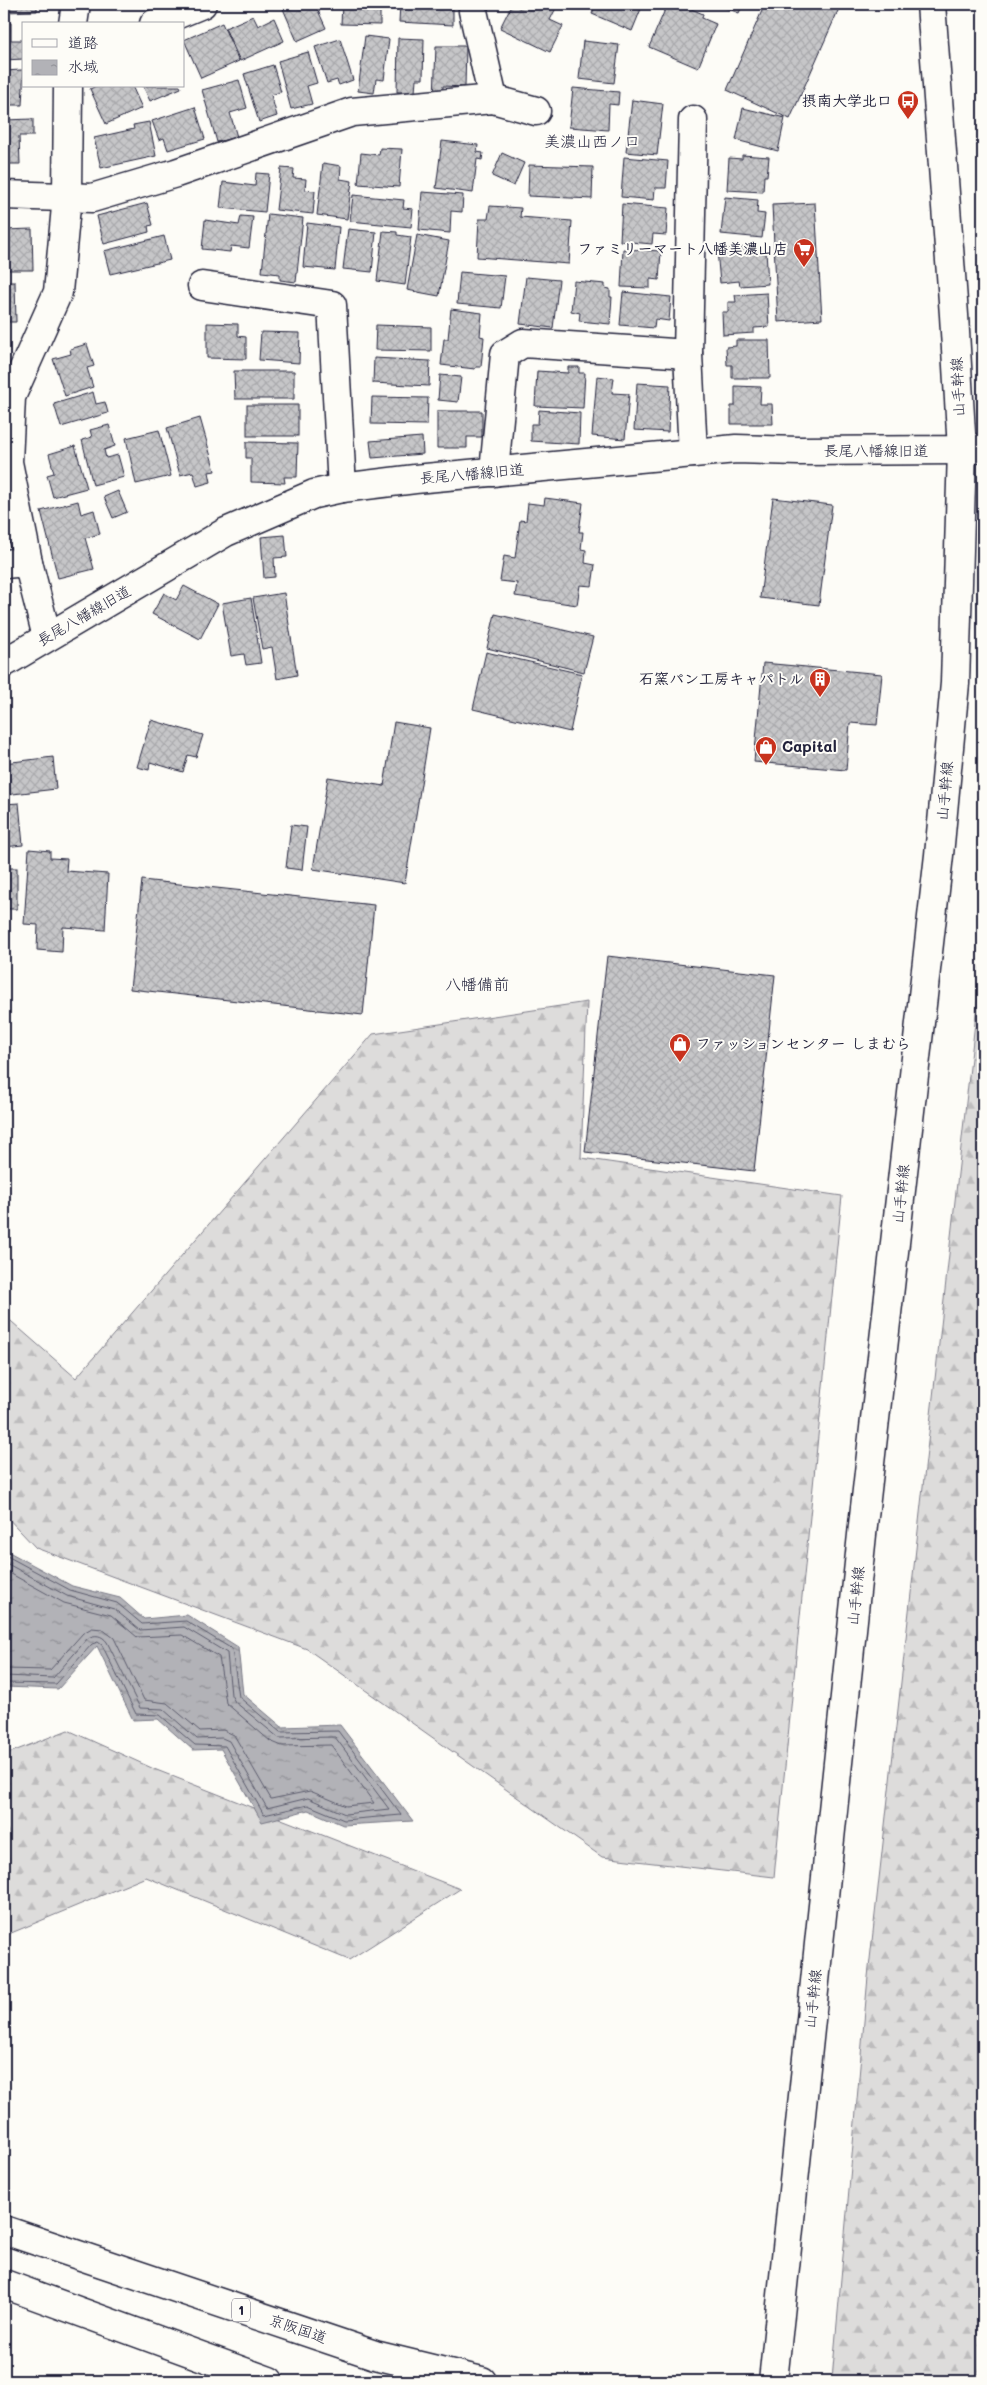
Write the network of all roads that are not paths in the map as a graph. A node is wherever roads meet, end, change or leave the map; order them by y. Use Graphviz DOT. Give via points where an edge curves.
graph roads {
  1 [pos="76,4"];
  2 [pos="202,4"];
  3 [pos="474,4"];
  4 [pos="931,4"];
  5 [pos="73,22"];
  6 [pos="159,22"];
  7 [pos="68,88"];
  8 [pos="493,99"];
  9 [pos="536,111"];
  10 [pos="692,120"];
  11 [pos="4,195"];
  12 [pos="67,196"];
  13 [pos="202,286"];
  14 [pos="688,354"];
  15 [pos="972,449"];
  16 [pos="693,454"];
  17 [pos="494,472"];
  18 [pos="342,488"];
  19 [pos="16,563"];
  20 [pos="47,637"];
  21 [pos="4,663"];
  22 [pos="4,2230"];
  23 [pos="4,2284"];
  24 [pos="269,2381"];
  25 [pos="482,2381"];
  26 [pos="772,2381"];
  1 -- 5 [label="main road"];
  2 -- 6 [label="main road"];
  3 -- 8 [label="main road" via="473,12"];
  4 -- 15 [label="main road, 山手幹線" via="954,315"];
  7 -- 12 [label="main road"];
  8 -- 9 [label="main road"];
  8 -- 12 [label="main road" via="352,112 176,173 92,198"];
  10 -- 14 [label="main road"];
  11 -- 12 [label="main road"];
  12 -- 19 [label="main road" via="58,292 11,397 8,462"];
  13 -- 18 [label="main road" via="332,304"];
  14 -- 16 [label="main road"];
  14 -- 17 [label="main road" via="524,343 505,354"];
  15 -- 16 [label="main road, 長尾八幡線旧道" via="736,449"];
  15 -- 26 [label="main road, 山手幹線" via="939,855 863,1525"];
  16 -- 17 [label="main road, 長尾八幡線旧道"];
  17 -- 18 [label="main road, 長尾八幡線旧道"];
  18 -- 20 [label="main road, 長尾八幡線旧道" via="314,494 226,532"];
  19 -- 20 [label="main road"];
  20 -- 21 [label="main road, 長尾八幡線旧道"];
  22 -- 25 [label="main road, 京阪国道 / 1" via="376,2354"];
  23 -- 24 [label="main road"];
}
